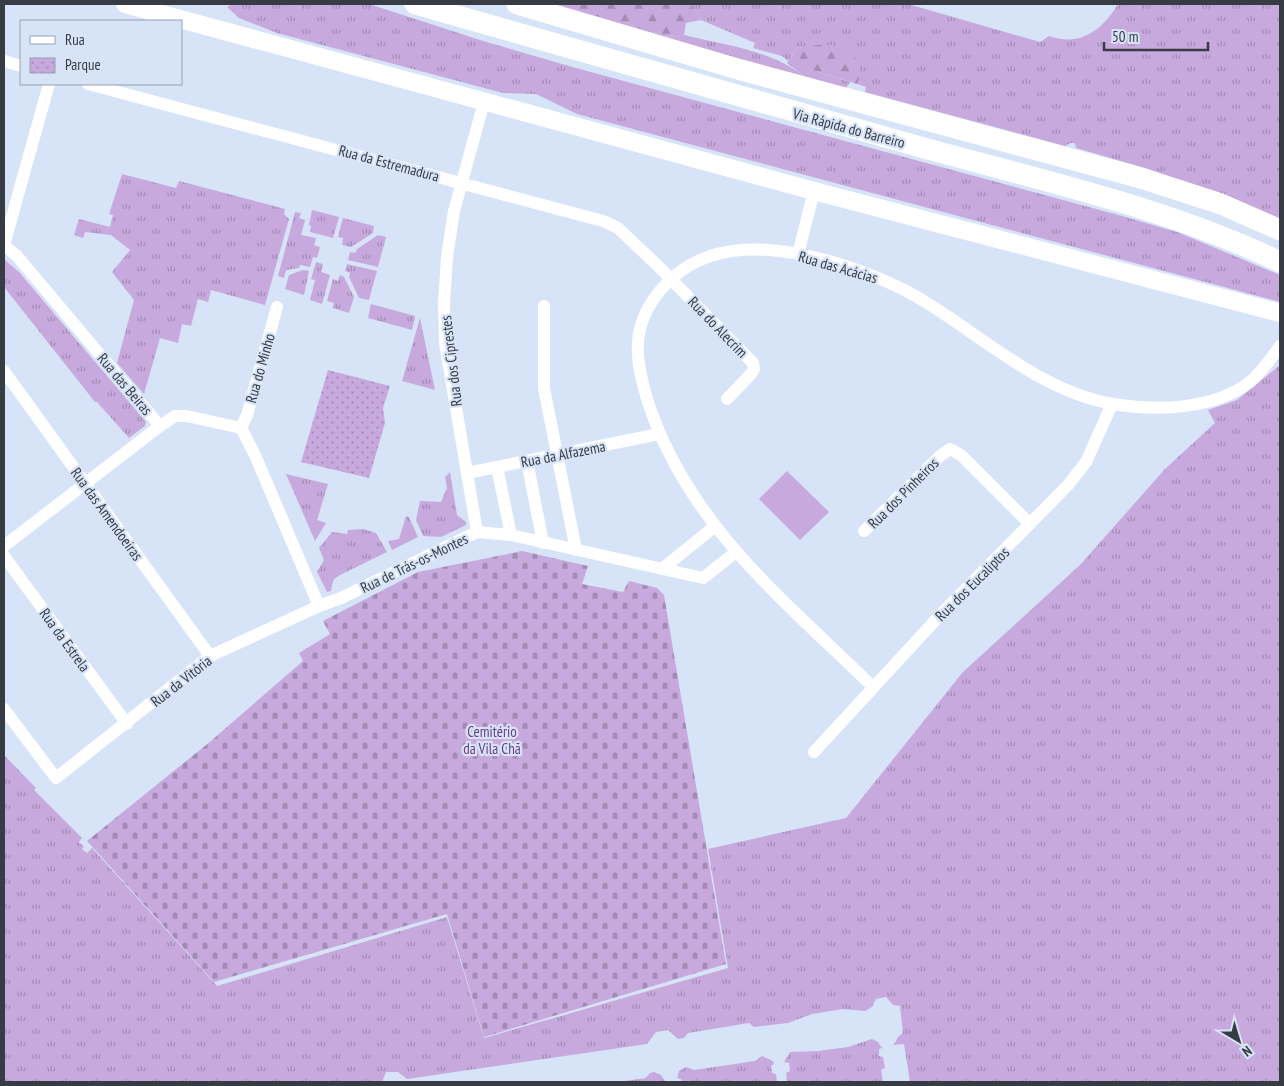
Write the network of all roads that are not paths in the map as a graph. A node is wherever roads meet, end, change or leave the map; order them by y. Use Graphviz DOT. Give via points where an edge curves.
graph roads {
  1 [pos="125,4"];
  2 [pos="415,4"];
  3 [pos="516,4"];
  4 [pos="4,61"];
  5 [pos="20,66"];
  6 [pos="49,85"];
  7 [pos="92,85"];
  8 [pos="484,102"];
  9 [pos="462,182"];
  10 [pos="814,191"];
  11 [pos="1280,230"];
  12 [pos="4,245"];
  13 [pos="798,254"];
  14 [pos="1280,262"];
  15 [pos="671,279"];
  16 [pos="544,306"];
  17 [pos="277,307"];
  18 [pos="1280,314"];
  19 [pos="1280,346"];
  20 [pos="4,371"];
  21 [pos="726,399"];
  22 [pos="1112,404"];
  23 [pos="160,426"];
  24 [pos="241,428"];
  25 [pos="659,434"];
  26 [pos="558,456"];
  27 [pos="527,461"];
  28 [pos="497,467"];
  29 [pos="467,473"];
  30 [pos="85,484"];
  31 [pos="1030,524"];
  32 [pos="714,527"];
  33 [pos="864,531"];
  34 [pos="477,532"];
  35 [pos="511,535"];
  36 [pos="543,542"];
  37 [pos="4,546"];
  38 [pos="576,550"];
  39 [pos="736,552"];
  40 [pos="4,556"];
  41 [pos="662,569"];
  42 [pos="319,606"];
  43 [pos="210,656"];
  44 [pos="873,688"];
  45 [pos="4,709"];
  46 [pos="127,724"];
  47 [pos="814,752"];
  1 -- 8 [label="main road"];
  2 -- 14 [label="highway, Via Rápida do Barreiro" via="1159,213"];
  3 -- 11 [label="highway, Via Rápida do Barreiro" via="740,70 1140,178 1221,204"];
  4 -- 5 [label="street"];
  6 -- 12 [label="street"];
  7 -- 9 [label="street, Rua da Estremadura"];
  8 -- 9 [label="street, Rua dos Ciprestes"];
  8 -- 10 [label="main road"];
  9 -- 15 [label="street, Rua da Estremadura" via="603,221 618,228"];
  9 -- 29 [label="street, Rua dos Ciprestes" via="447,257 444,303 446,343"];
  10 -- 13 [label="street"];
  10 -- 18 [label="main road"];
  12 -- 23 [label="street, Rua das Beiras" via="17,256"];
  13 -- 15 [label="street, Rua das Acácias" via="747,250 716,253 697,260"];
  13 -- 22 [label="street, Rua das Acácias" via="853,268 903,289 1055,386"];
  15 -- 21 [label="street, Rua do Alecrim" via="753,363 751,374"];
  15 -- 25 [label="street, Rua das Acácias" via="648,308 640,326 637,348 638,372"];
  16 -- 26 [label="street" via="544,388"];
  17 -- 24 [label="street, Rua do Minho"];
  19 -- 22 [label="street, Rua das Acácias" via="1251,381 1222,396 1177,407"];
  20 -- 30 [label="street, Rua das Amendoeiras"];
  22 -- 31 [label="street, Rua dos Eucaliptos" via="1078,474"];
  23 -- 24 [label="street, Rua das Beiras" via="175,416 187,416"];
  23 -- 30 [label="street"];
  24 -- 42 [label="street"];
  25 -- 26 [label="street, Rua da Alfazema"];
  25 -- 32 [label="street, Rua das Acácias" via="673,464"];
  26 -- 27 [label="street, Rua da Alfazema"];
  26 -- 38 [label="street"];
  27 -- 28 [label="street, Rua da Alfazema"];
  27 -- 36 [label="street"];
  28 -- 29 [label="street, Rua da Alfazema"];
  28 -- 35 [label="street"];
  29 -- 34 [label="street, Rua dos Ciprestes"];
  30 -- 37 [label="street"];
  30 -- 43 [label="street, Rua das Amendoeiras"];
  31 -- 33 [label="street, Rua dos Pinheiros" via="950,449"];
  31 -- 44 [label="street, Rua dos Eucaliptos"];
  32 -- 39 [label="street, Rua das Acácias"];
  32 -- 41 [label="street"];
  34 -- 35 [label="street, Rua de Trás-os-Montes"];
  34 -- 42 [label="street, Rua de Trás-os-Montes"];
  35 -- 36 [label="street, Rua de Trás-os-Montes"];
  36 -- 38 [label="street, Rua de Trás-os-Montes"];
  38 -- 41 [label="street, Rua de Trás-os-Montes"];
  39 -- 41 [label="street, Rua de Trás-os-Montes" via="703,578"];
  39 -- 44 [label="street, Rua das Acácias"];
  40 -- 46 [label="street, Rua da Estrela"];
  42 -- 43 [label="street, Rua da Vitória"];
  43 -- 46 [label="street, Rua da Vitória"];
  44 -- 47 [label="street, Rua dos Eucaliptos"];
  45 -- 46 [label="street, Rua da Vitória" via="56,778"];
}
